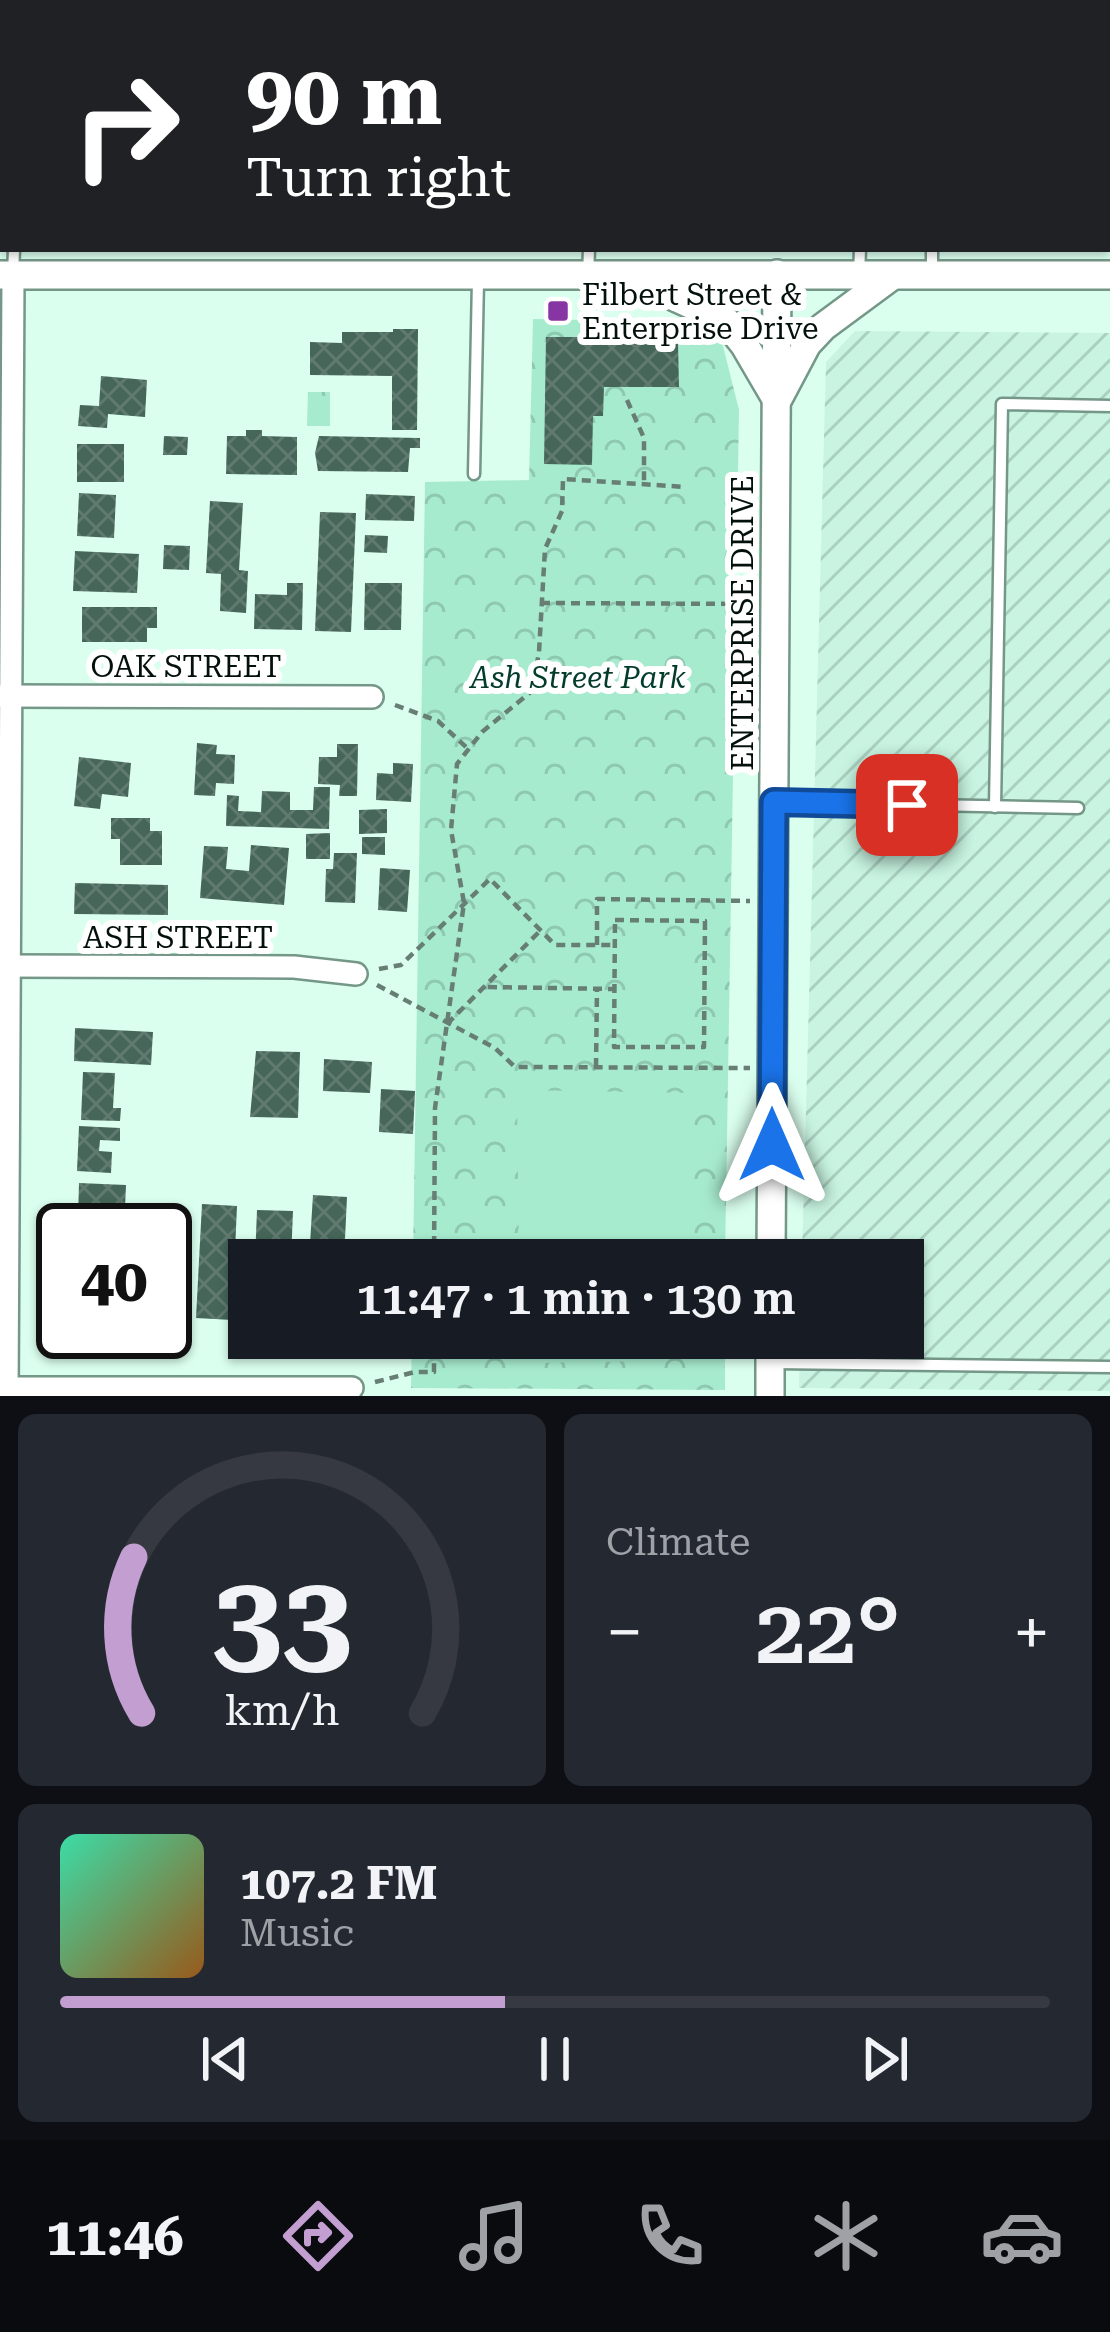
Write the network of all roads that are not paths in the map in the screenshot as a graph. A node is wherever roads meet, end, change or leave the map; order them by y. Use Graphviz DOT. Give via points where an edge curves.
graph roads {
  1 [pos="932,262"];
  2 [pos="588,263"];
  3 [pos="860,263"];
  4 [pos="9,267"];
  5 [pos="777,274"];
  6 [pos="1110,275"];
  7 [pos="478,276"];
  8 [pos="627,276"];
  9 [pos="892,276"];
  10 [pos="777,401"];
  11 [pos="1110,406"];
  12 [pos="474,474"];
  13 [pos="6,696"];
  14 [pos="372,697"];
  15 [pos="774,802"];
  16 [pos="995,807"];
  17 [pos="1078,808"];
  18 [pos="5,966"];
  19 [pos="356,974"];
  20 [pos="770,1239"];
  21 [pos="924,1358"];
  22 [pos="770,1359"];
  23 [pos="1110,1367"];
  24 [pos="352,1388"];
  25 [pos="5,1390"];
  26 [pos="770,1396"];
  1 -- 6 [label="street"];
  1 -- 9 [label="street"];
  2 -- 7 [label="street"];
  2 -- 8 [label="street"];
  3 -- 5 [label="street"];
  3 -- 9 [label="street"];
  4 -- 7 [label="street"];
  4 -- 13 [label="street"];
  5 -- 8 [label="street"];
  5 -- 10 [label="street, ENTERPRISE DRIVE"];
  7 -- 12 [label="lane"];
  8 -- 10 [label="street" via="724,320"];
  9 -- 10 [label="street" via="807,344"];
  10 -- 15 [label="street, ENTERPRISE DRIVE"];
  11 -- 16 [label="lane" via="1002,404"];
  13 -- 14 [label="street, OAK STREET"];
  13 -- 18 [label="street"];
  15 -- 16 [label="lane"];
  15 -- 20 [label="street, ENTERPRISE DRIVE"];
  16 -- 17 [label="lane"];
  18 -- 19 [label="street, ASH STREET"];
  18 -- 25 [label="street"];
  21 -- 23 [label="lane"];
  22 -- 26 [label="street"];
  24 -- 25 [label="street"];
}
